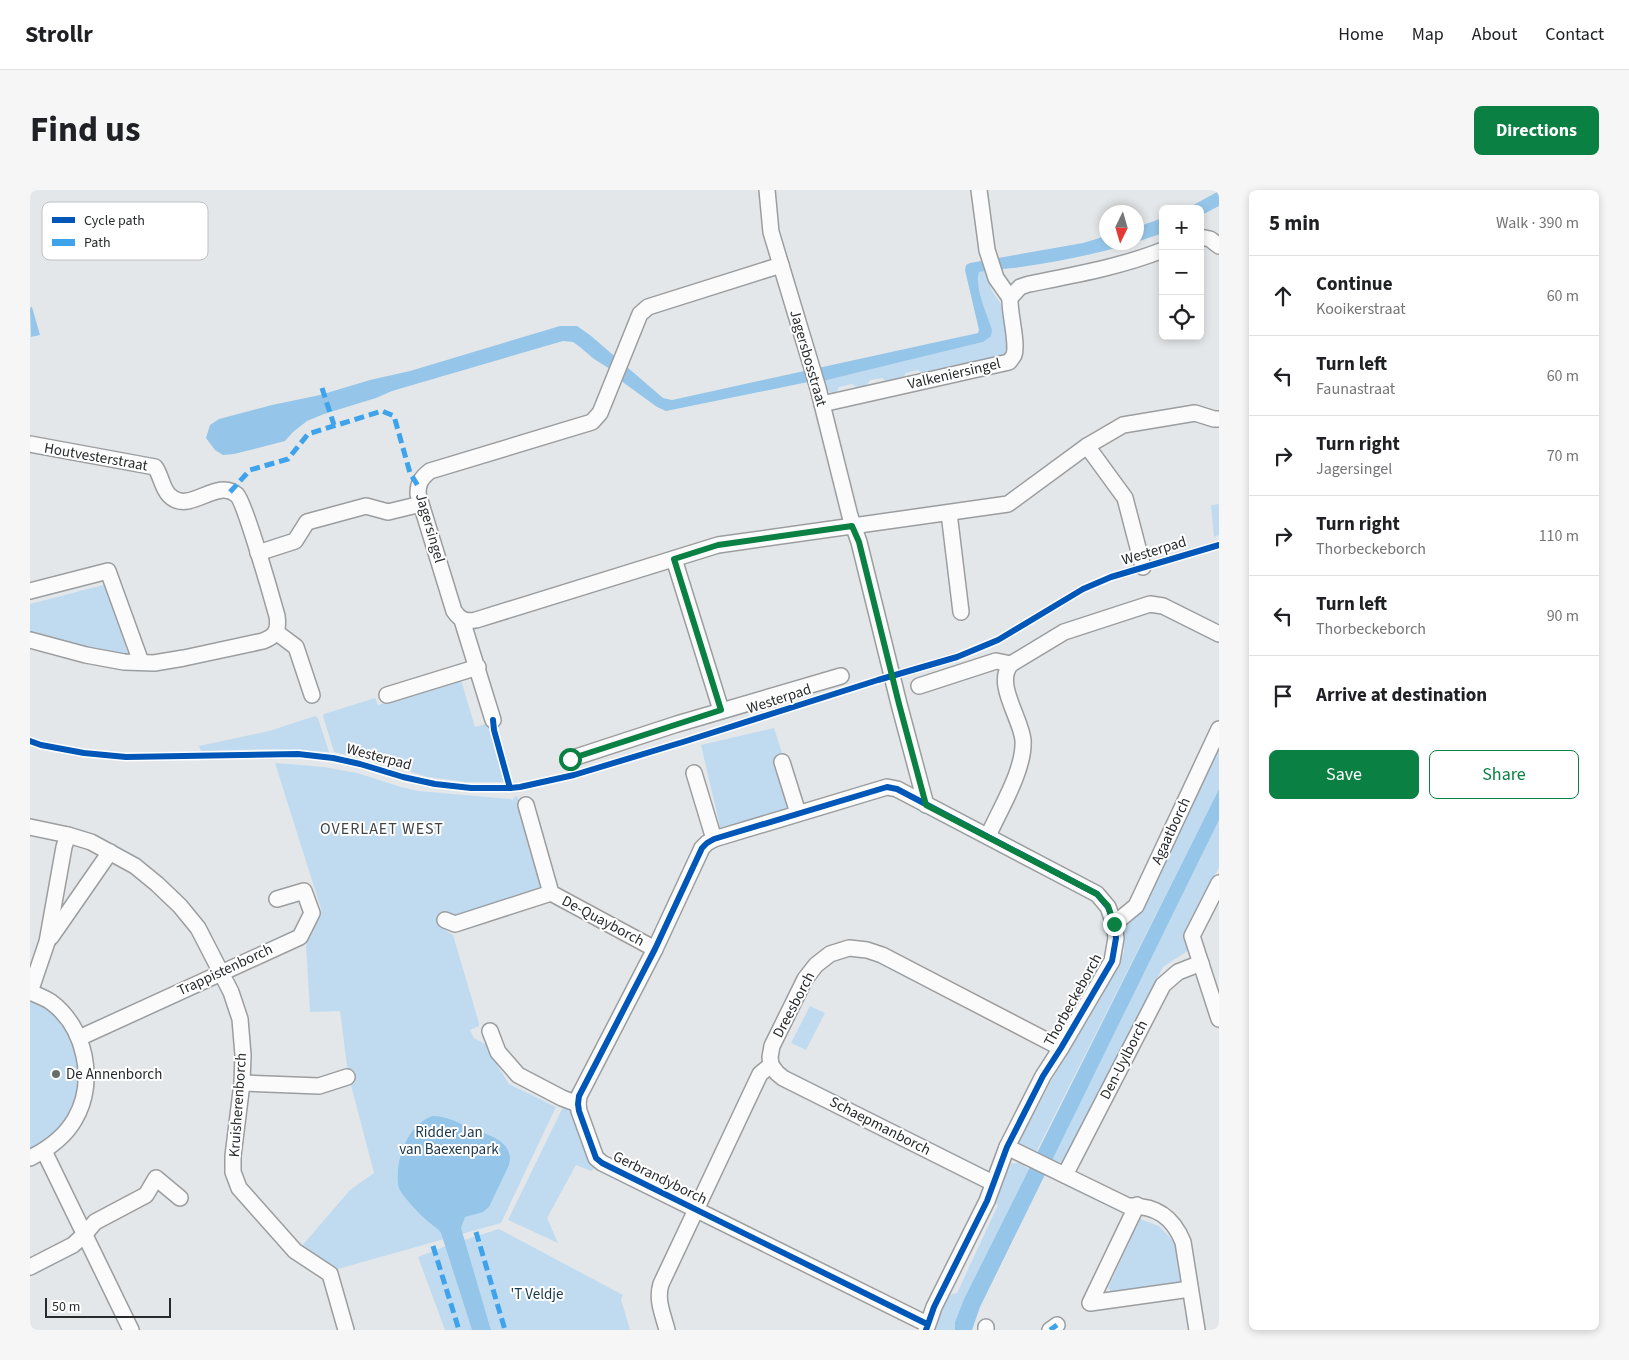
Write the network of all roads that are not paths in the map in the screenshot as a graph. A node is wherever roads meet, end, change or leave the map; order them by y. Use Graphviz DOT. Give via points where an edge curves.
graph roads {
  1 [pos="767,190"];
  2 [pos="978,190"];
  3 [pos="1204,238"];
  4 [pos="1219,246"];
  5 [pos="1159,252"];
  6 [pos="781,265"];
  7 [pos="1010,298"];
  8 [pos="822,404"];
  9 [pos="1219,419"];
  10 [pos="30,444"];
  11 [pos="1087,446"];
  12 [pos="421,504"];
  13 [pos="949,513"];
  14 [pos="852,526"];
  15 [pos="258,553"];
  16 [pos="674,559"];
  17 [pos="1143,567"];
  18 [pos="30,591"];
  19 [pos="961,612"];
  20 [pos="462,620"];
  21 [pos="276,632"];
  22 [pos="1219,634"];
  23 [pos="30,640"];
  24 [pos="141,662"];
  25 [pos="478,667"];
  26 [pos="1009,667"];
  27 [pos="841,676"];
  28 [pos="919,686"];
  29 [pos="312,695"];
  30 [pos="387,695"];
  31 [pos="721,710"];
  32 [pos="494,720"];
  33 [pos="1219,729"];
  34 [pos="570,759"];
  35 [pos="782,762"];
  36 [pos="694,773"];
  37 [pos="526,805"];
  38 [pos="926,805"];
  39 [pos="798,813"];
  40 [pos="30,827"];
  41 [pos="68,835"];
  42 [pos="988,836"];
  43 [pos="714,839"];
  44 [pos="110,852"];
  45 [pos="1219,883"];
  46 [pos="551,893"];
  47 [pos="277,899"];
  48 [pos="446,920"];
  49 [pos="1114,924"];
  50 [pos="47,942"];
  51 [pos="655,949"];
  52 [pos="1202,963"];
  53 [pos="221,972"];
  54 [pos="30,992"];
  55 [pos="1219,1020"];
  56 [pos="490,1031"];
  57 [pos="79,1038"];
  58 [pos="1062,1048"];
  59 [pos="771,1065"];
  60 [pos="347,1077"];
  61 [pos="242,1083"];
  62 [pos="578,1104"];
  63 [pos="1007,1147"];
  64 [pos="44,1151"];
  65 [pos="30,1158"];
  66 [pos="1059,1172"];
  67 [pos="993,1183"];
  68 [pos="180,1198"];
  69 [pos="1137,1206"];
  70 [pos="696,1209"];
  71 [pos="85,1234"];
  72 [pos="30,1266"];
  73 [pos="1190,1289"];
  74 [pos="927,1327"];
  75 [pos="131,1330"];
  76 [pos="346,1330"];
  77 [pos="667,1330"];
  78 [pos="1197,1330"];
  1 -- 6 [label="street, Jagersbosstraat" via="771,232"];
  2 -- 7 [label="street" via="987,250 996,278"];
  3 -- 4 [label="street"];
  5 -- 7 [label="street" via="1096,271 1029,284 1020,287"];
  6 -- 8 [label="street, Jagersbosstraat"];
  6 -- 12 [label="street, Jagersingel" via="648,307 640,314 600,413 592,422 430,471 418,486"];
  7 -- 8 [label="street, Valkeniersingel" via="1015,346 1009,362"];
  8 -- 14 [label="street, Jagersbosstraat"];
  9 -- 11 [label="street" via="1195,413 1123,425"];
  10 -- 15 [label="street, Houtvesterstraat" via="155,467 167,493 184,503 220,491 230,492 238,496 242,504"];
  11 -- 13 [label="street" via="1008,504"];
  11 -- 17 [label="street" via="1126,498"];
  12 -- 15 [label="street" via="388,512 366,506 306,522 295,541"];
  12 -- 20 [label="street, Jagersingel" via="454,611"];
  13 -- 14 [label="street"];
  13 -- 19 [label="street"];
  14 -- 16 [label="street" via="718,545"];
  14 -- 38 [label="street" via="859,542"];
  15 -- 21 [label="street" via="277,616"];
  16 -- 20 [label="street" via="476,620"];
  16 -- 31 [label="street"];
  18 -- 24 [label="street" via="108,571"];
  20 -- 25 [label="street, Jagersingel"];
  21 -- 24 [label="street" via="263,641 184,658"];
  21 -- 29 [label="street" via="296,647"];
  22 -- 26 [label="street" via="1163,606 1150,604 1064,632"];
  23 -- 24 [label="street" via="86,655"];
  25 -- 30 [label="street"];
  25 -- 32 [label="street, Jagersingel"];
  26 -- 28 [label="street" via="996,661"];
  26 -- 42 [label="street" via="1006,679 1023,738 1023,755"];
  27 -- 31 [label="street"];
  31 -- 34 [label="street"];
  33 -- 49 [label="street, Agaatborch" via="1136,906"];
  35 -- 39 [label="street"];
  36 -- 43 [label="street"];
  37 -- 46 [label="street, De-Quayborch"];
  38 -- 39 [label="street, Thorbeckeborch" via="887,787"];
  38 -- 42 [label="street, Thorbeckeborch"];
  39 -- 43 [label="street, Thorbeckeborch"];
  40 -- 41 [label="street, Kruisherenborch"];
  41 -- 44 [label="street, Kruisherenborch"];
  41 -- 50 [label="street"];
  42 -- 49 [label="street, Thorbeckeborch" via="1097,894 1108,906"];
  43 -- 51 [label="street" via="702,848"];
  44 -- 50 [label="street"];
  44 -- 53 [label="street, Kruisherenborch" via="135,866 180,906 198,928"];
  45 -- 52 [label="street" via="1192,936"];
  46 -- 48 [label="street, De-Quayborch" via="455,924"];
  46 -- 51 [label="street, De-Quayborch"];
  47 -- 53 [label="street, Trappistenborch" via="304,891 312,913 300,937"];
  49 -- 58 [label="street, Thorbeckeborch" via="1116,938 1112,961"];
  50 -- 54 [label="street"];
  51 -- 62 [label="street" via="579,1096"];
  52 -- 55 [label="street"];
  52 -- 66 [label="street, Den-Uylborch" via="1178,972 1163,985"];
  53 -- 57 [label="street, Trappistenborch"];
  53 -- 61 [label="street, Kruisherenborch" via="240,1019"];
  54 -- 57 [label="street" via="50,1002 68,1020"];
  56 -- 62 [label="street" via="498,1052 518,1075"];
  57 -- 64 [label="street" via="86,1071 82,1105 66,1132"];
  58 -- 59 [label="street, Dreesborch" via="882,955 849,948 830,954 805,979 772,1046"];
  58 -- 63 [label="street, Thorbeckeborch" via="1043,1076"];
  59 -- 67 [label="street, Schaepmanborch" via="783,1078"];
  59 -- 70 [label="street" via="760,1074"];
  60 -- 61 [label="street" via="319,1086"];
  61 -- 76 [label="street, Kruisherenborch" via="233,1156 233,1172 239,1188 295,1251 330,1274"];
  62 -- 70 [label="street, Gerbrandyborch" via="596,1158 602,1164"];
  63 -- 66 [label="street"];
  63 -- 67 [label="street, Thorbeckeborch"];
  64 -- 65 [label="street"];
  64 -- 71 [label="street"];
  66 -- 69 [label="street" via="1128,1206"];
  67 -- 74 [label="street, Thorbeckeborch"];
  68 -- 71 [label="street" via="156,1178 146,1195 95,1222"];
  69 -- 73 [label="street" via="1169,1218 1178,1229"];
  69 -- 73 [label="street" via="1090,1303"];
  70 -- 74 [label="street, Gerbrandyborch"];
  70 -- 77 [label="street" via="658,1292"];
  71 -- 72 [label="street" via="73,1245"];
  71 -- 75 [label="street"];
  73 -- 78 [label="street"];
}
